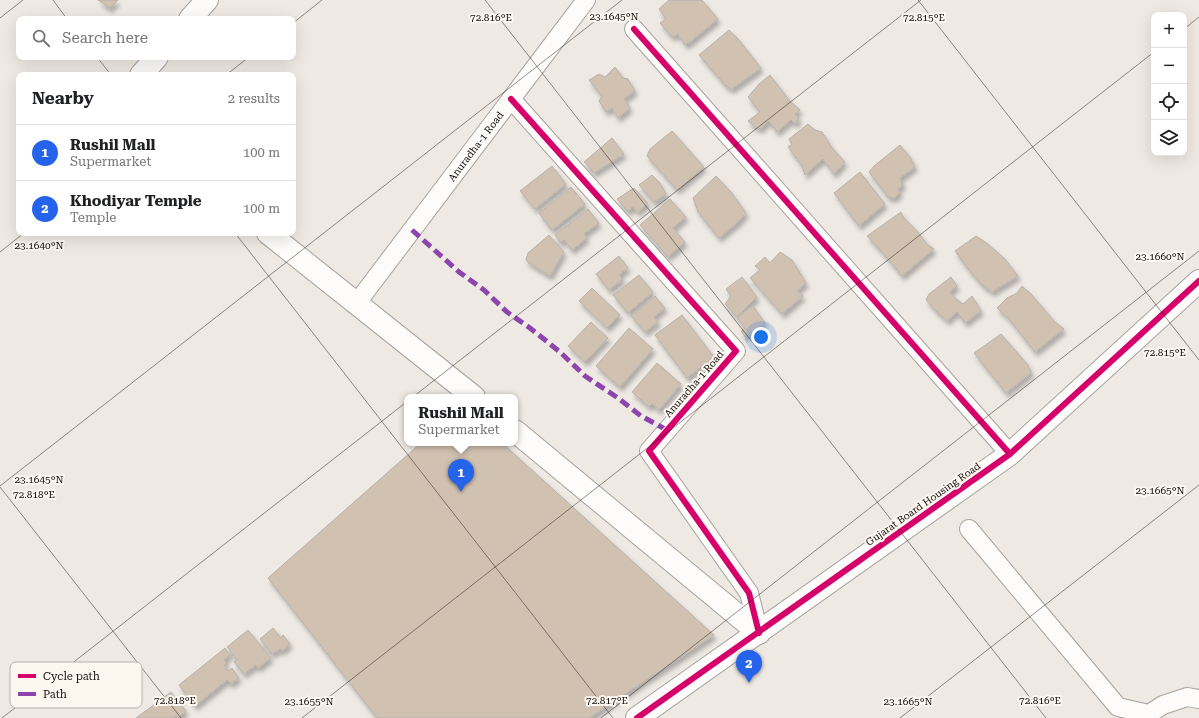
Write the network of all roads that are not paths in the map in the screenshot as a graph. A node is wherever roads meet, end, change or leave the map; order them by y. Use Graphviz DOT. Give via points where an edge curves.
graph roads {
  1 [pos="207,0"];
  2 [pos="586,0"];
  3 [pos="193,16"];
  4 [pos="634,29"];
  5 [pos="154,60"];
  6 [pos="144,72"];
  7 [pos="511,99"];
  8 [pos="272,236"];
  9 [pos="1199,281"];
  10 [pos="356,304"];
  11 [pos="470,394"];
  12 [pos="518,433"];
  13 [pos="1010,454"];
  14 [pos="969,529"];
  15 [pos="759,633"];
  16 [pos="1199,699"];
  17 [pos="637,718"];
  1 -- 3 [label="street"];
  2 -- 7 [label="street"];
  4 -- 13 [label="street"];
  5 -- 6 [label="street"];
  7 -- 10 [label="street, Anuradha-1 Road"];
  7 -- 15 [label="street, Anuradha-1 Road" via="736,351 649,451 749,593"];
  8 -- 10 [label="street"];
  9 -- 13 [label="street, Gujarat Board Housing Road"];
  10 -- 11 [label="street"];
  12 -- 15 [label="street"];
  13 -- 15 [label="street, Gujarat Board Housing Road"];
  14 -- 16 [label="street" via="1118,707 1149,714 1169,703 1187,698"];
  15 -- 17 [label="street, Gujarat Board Housing Road"];
}
